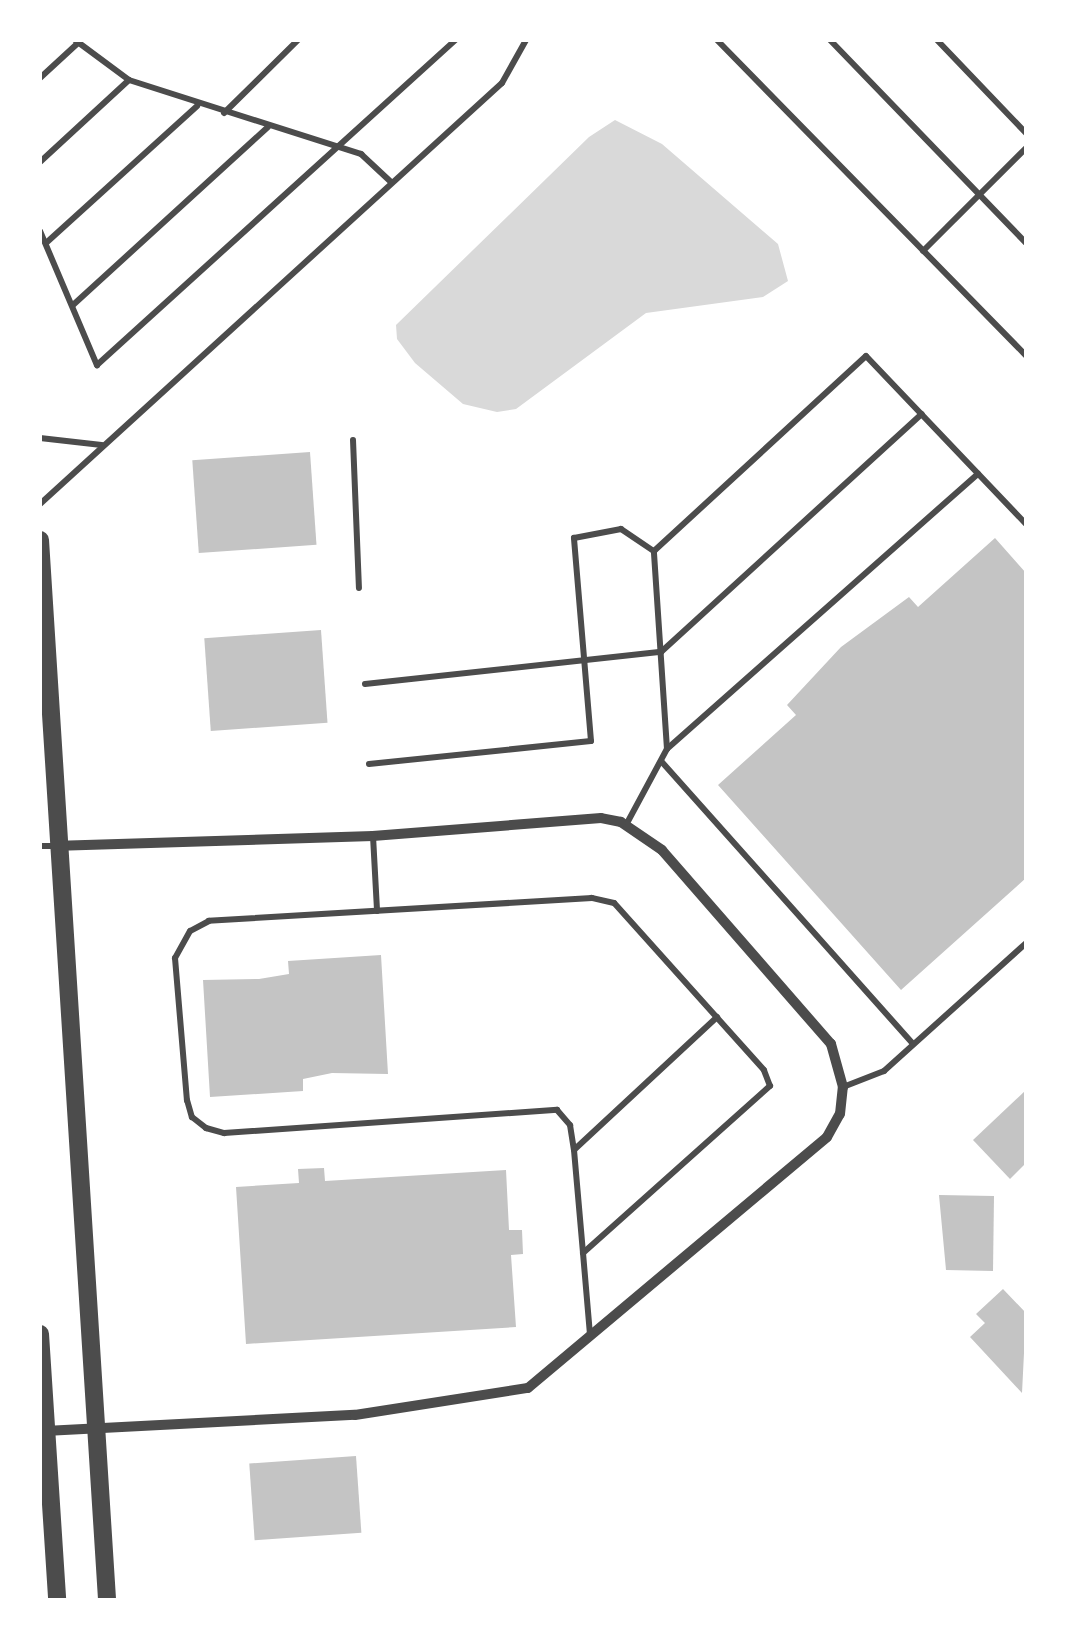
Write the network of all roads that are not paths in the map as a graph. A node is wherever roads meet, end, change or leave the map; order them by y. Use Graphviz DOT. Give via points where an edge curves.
graph roads {
  1 [pos="298,40"];
  2 [pos="456,40"];
  3 [pos="526,40"];
  4 [pos="717,40"];
  5 [pos="830,40"];
  6 [pos="937,40"];
  7 [pos="76,42"];
  8 [pos="40,78"];
  9 [pos="128,80"];
  10 [pos="197,106"];
  11 [pos="224,113"];
  12 [pos="268,126"];
  13 [pos="1026,133"];
  14 [pos="337,147"];
  15 [pos="1026,148"];
  16 [pos="40,162"];
  17 [pos="392,182"];
  18 [pos="978,194"];
  19 [pos="40,230"];
  20 [pos="1026,243"];
  21 [pos="46,244"];
  22 [pos="923,251"];
  23 [pos="73,305"];
  24 [pos="1026,356"];
  25 [pos="922,414"];
  26 [pos="40,438"];
  27 [pos="353,440"];
  28 [pos="103,445"];
  29 [pos="978,474"];
  30 [pos="40,504"];
  31 [pos="1026,524"];
  32 [pos="40,540"];
  33 [pos="654,551"];
  34 [pos="359,588"];
  35 [pos="661,652"];
  36 [pos="585,656"];
  37 [pos="364,684"];
  38 [pos="668,749"];
  39 [pos="661,761"];
  40 [pos="369,764"];
  41 [pos="626,824"];
  42 [pos="374,836"];
  43 [pos="40,846"];
  44 [pos="60,846"];
  45 [pos="377,911"];
  46 [pos="1026,943"];
  47 [pos="717,1017"];
  48 [pos="913,1044"];
  49 [pos="843,1087"];
  50 [pos="574,1150"];
  51 [pos="583,1253"];
  52 [pos="40,1334"];
  53 [pos="590,1337"];
  54 [pos="96,1430"];
  55 [pos="42,1433"];
  56 [pos="57,1600"];
  57 [pos="108,1600"];
  1 -- 11 [label="lane"];
  2 -- 14 [label="lane"];
  3 -- 17 [label="lane" via="502,83"];
  4 -- 22 [label="lane"];
  5 -- 18 [label="lane"];
  6 -- 13 [label="lane"];
  7 -- 8 [label="lane"];
  7 -- 9 [label="lane"];
  9 -- 10 [label="lane"];
  9 -- 16 [label="lane"];
  10 -- 11 [label="lane"];
  10 -- 21 [label="lane"];
  11 -- 12 [label="lane"];
  12 -- 14 [label="lane"];
  12 -- 23 [label="lane"];
  14 -- 17 [label="lane" via="361,154"];
  14 -- 23 [label="lane" via="97,365"];
  15 -- 18 [label="lane"];
  17 -- 28 [label="lane"];
  18 -- 20 [label="lane"];
  18 -- 22 [label="lane"];
  19 -- 21 [label="lane"];
  21 -- 23 [label="lane"];
  22 -- 24 [label="lane"];
  25 -- 29 [label="lane"];
  25 -- 33 [label="lane" via="866,356"];
  25 -- 35 [label="lane"];
  26 -- 28 [label="lane"];
  27 -- 34 [label="lane"];
  28 -- 30 [label="lane"];
  29 -- 31 [label="lane"];
  29 -- 38 [label="lane"];
  32 -- 44 [label="street"];
  33 -- 35 [label="lane"];
  33 -- 36 [label="lane" via="621,529 574,538"];
  35 -- 36 [label="lane"];
  35 -- 38 [label="lane"];
  36 -- 37 [label="lane"];
  36 -- 40 [label="lane" via="592,742"];
  38 -- 39 [label="lane"];
  39 -- 41 [label="lane"];
  39 -- 48 [label="lane"];
  41 -- 42 [label="street" via="600,818"];
  41 -- 49 [label="street" via="662,850 831,1044"];
  42 -- 44 [label="street"];
  42 -- 45 [label="lane"];
  43 -- 44 [label="lane"];
  44 -- 54 [label="street"];
  45 -- 47 [label="lane" via="592,898 614,903"];
  45 -- 50 [label="lane" via="209,922 190,931 176,958 192,1117 224,1133 542,1106 558,1110 570,1125"];
  46 -- 48 [label="lane"];
  47 -- 50 [label="lane"];
  47 -- 51 [label="lane" via="770,1086"];
  48 -- 49 [label="lane" via="884,1071"];
  49 -- 53 [label="street" via="840,1114 827,1136"];
  50 -- 51 [label="lane"];
  51 -- 53 [label="lane"];
  52 -- 55 [label="street"];
  53 -- 54 [label="street" via="528,1388 488,1398 355,1415"];
  54 -- 55 [label="street"];
  54 -- 57 [label="street"];
  55 -- 56 [label="street"];
}
